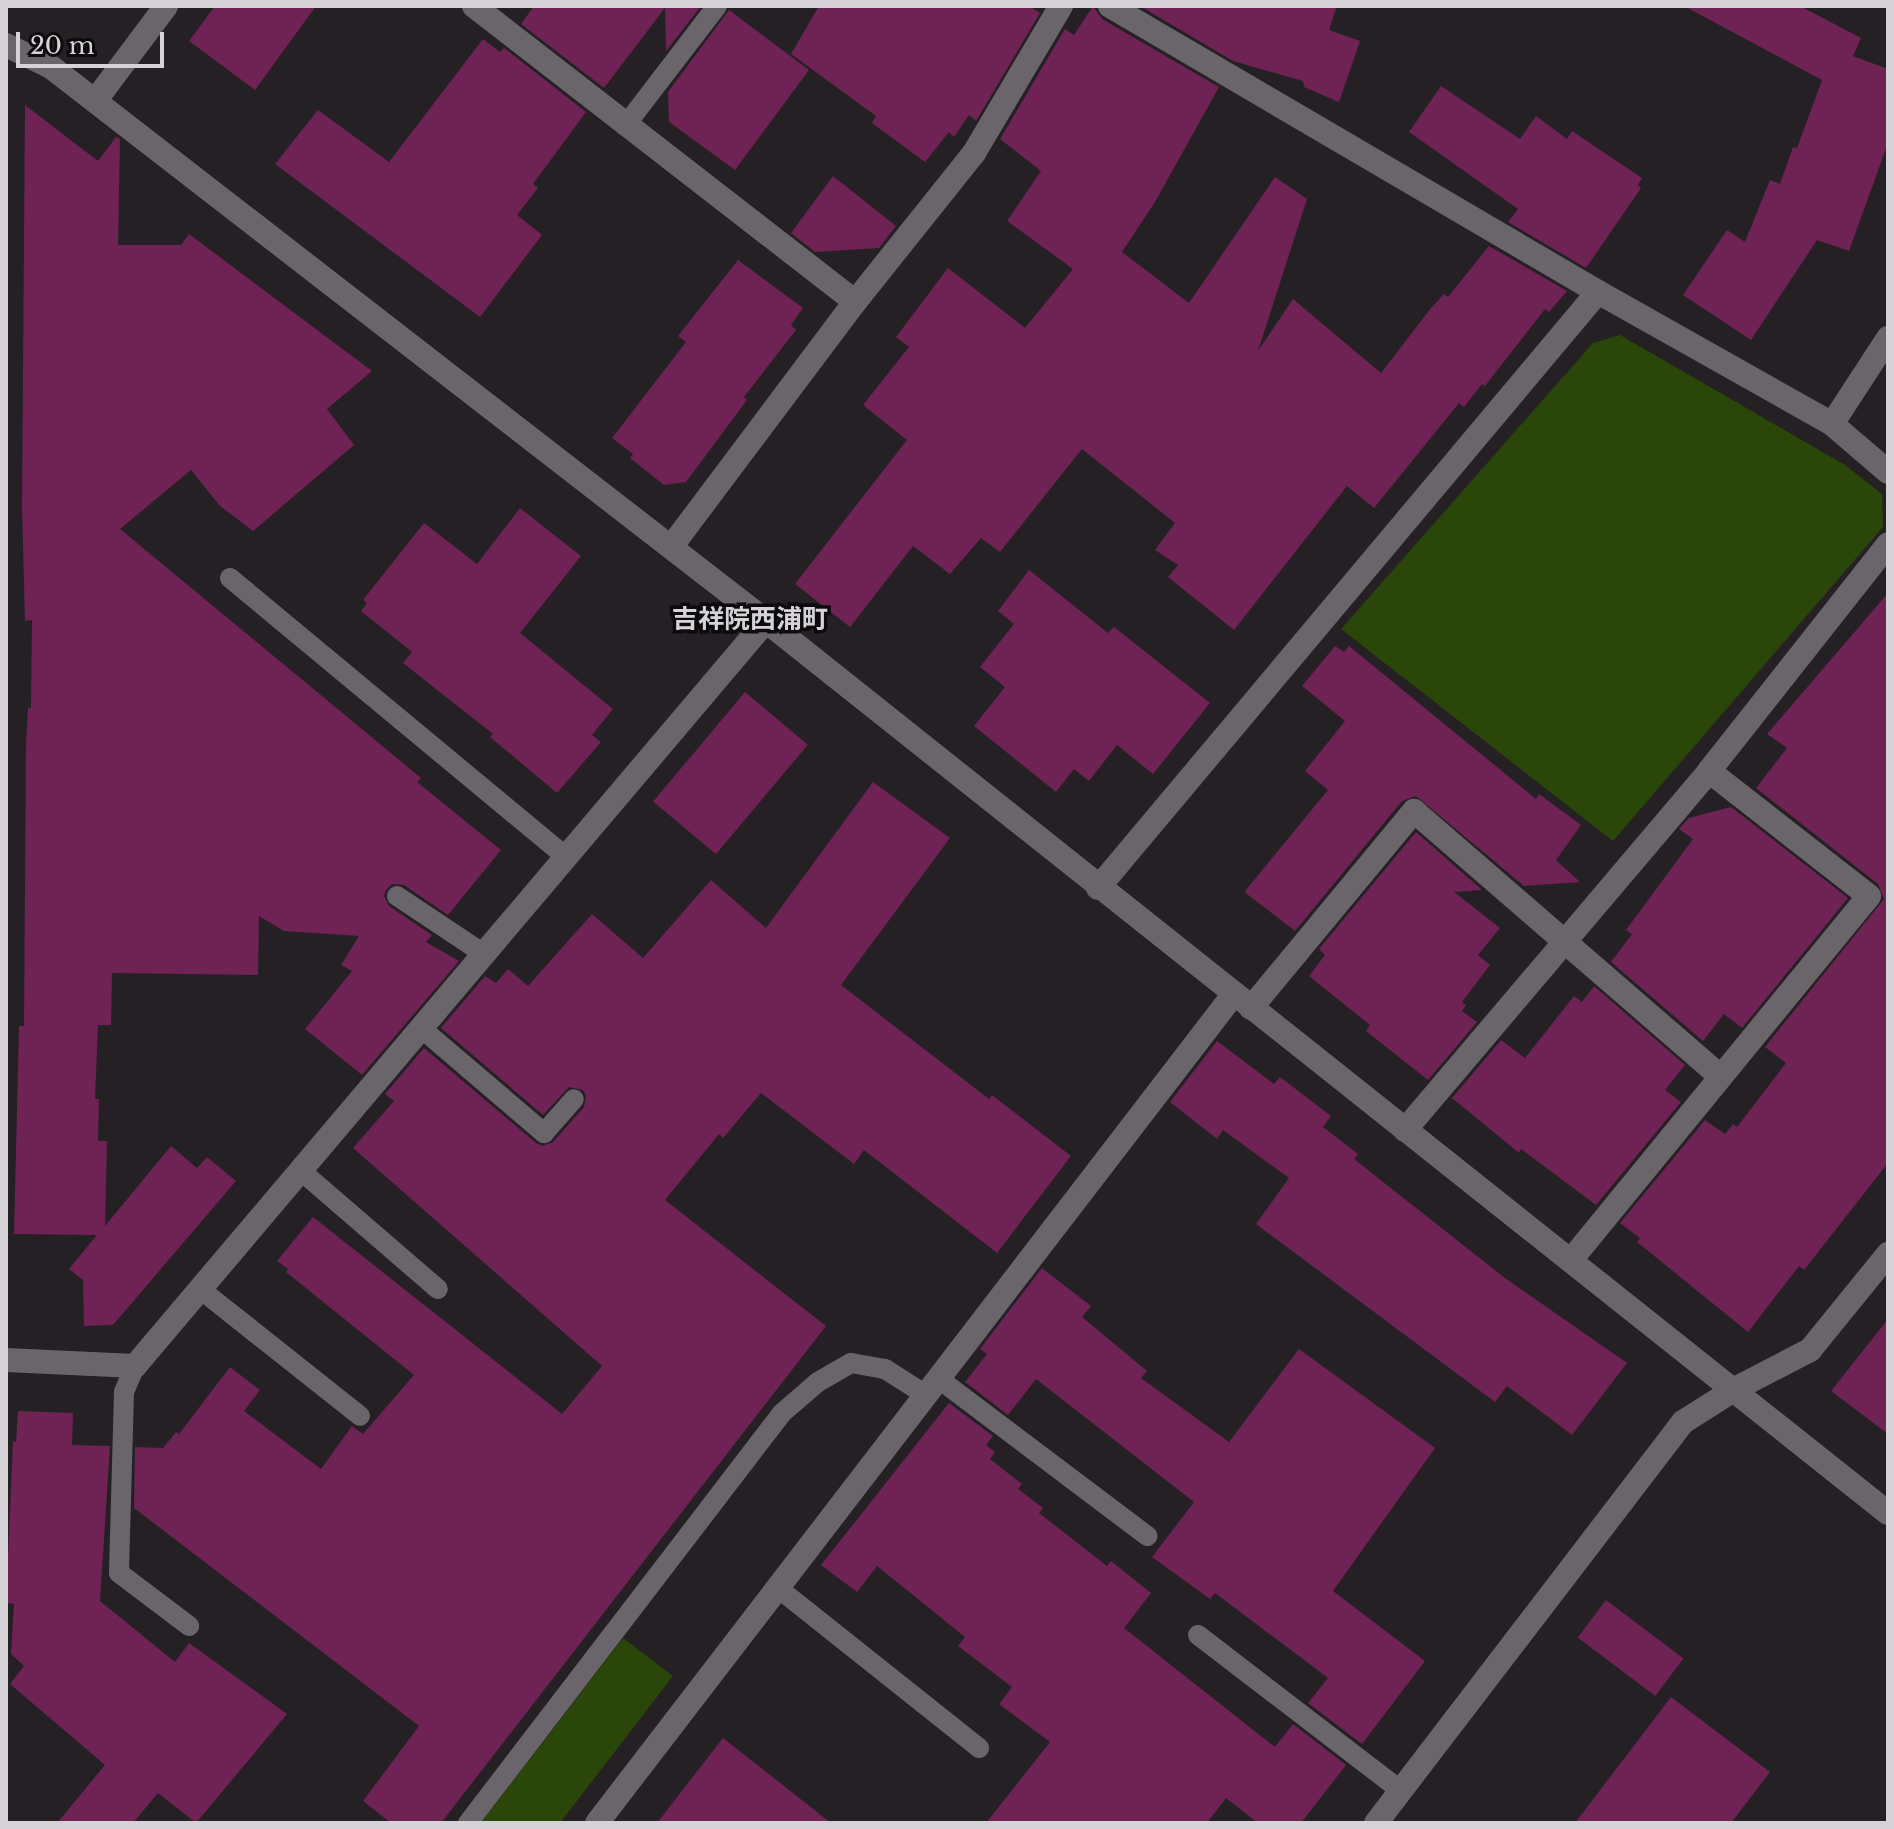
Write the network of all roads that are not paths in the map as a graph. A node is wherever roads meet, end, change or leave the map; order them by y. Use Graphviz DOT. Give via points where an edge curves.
graph roads {
  1 [pos="166,6"];
  2 [pos="474,6"];
  3 [pos="717,6"];
  4 [pos="1061,6"];
  5 [pos="1110,6"];
  6 [pos="6,45"];
  7 [pos="95,101"];
  8 [pos="625,126"];
  9 [pos="1598,292"];
  10 [pos="855,302"];
  11 [pos="1888,338"];
  12 [pos="1832,424"];
  13 [pos="1888,472"];
  14 [pos="1888,544"];
  15 [pos="671,547"];
  16 [pos="230,578"];
  17 [pos="766,621"];
  18 [pos="1709,771"];
  19 [pos="566,857"];
  20 [pos="1098,888"];
  21 [pos="397,896"];
  22 [pos="1565,941"];
  23 [pos="484,954"];
  24 [pos="1242,1002"];
  25 [pos="421,1028"];
  26 [pos="1719,1075"];
  27 [pos="574,1099"];
  28 [pos="1405,1130"];
  29 [pos="300,1170"];
  30 [pos="1888,1254"];
  31 [pos="1571,1260"];
  32 [pos="200,1289"];
  33 [pos="438,1289"];
  34 [pos="6,1360"];
  35 [pos="135,1366"];
  36 [pos="932,1387"];
  37 [pos="1735,1389"];
  38 [pos="360,1416"];
  39 [pos="1888,1513"];
  40 [pos="1147,1536"];
  41 [pos="778,1588"];
  42 [pos="189,1626"];
  43 [pos="1198,1635"];
  44 [pos="979,1748"];
  45 [pos="1401,1791"];
  46 [pos="468,1823"];
  47 [pos="597,1823"];
  48 [pos="1376,1823"];
  1 -- 7 [label="street"];
  2 -- 8 [label="street"];
  3 -- 8 [label="lane"];
  4 -- 10 [label="street" via="974,153"];
  5 -- 9 [label="street"];
  6 -- 7 [label="street" via="51,67"];
  7 -- 15 [label="street"];
  8 -- 10 [label="street"];
  9 -- 12 [label="street"];
  9 -- 20 [label="street"];
  10 -- 15 [label="street"];
  11 -- 12 [label="street"];
  12 -- 13 [label="street"];
  14 -- 18 [label="street"];
  15 -- 17 [label="street"];
  16 -- 19 [label="lane"];
  17 -- 19 [label="street"];
  17 -- 20 [label="street"];
  18 -- 22 [label="street"];
  18 -- 26 [label="street" via="1869,896"];
  19 -- 23 [label="street"];
  20 -- 24 [label="street"];
  21 -- 23 [label="lane"];
  22 -- 24 [label="street" via="1414,811"];
  22 -- 26 [label="street"];
  22 -- 28 [label="street"];
  23 -- 25 [label="street"];
  24 -- 28 [label="street"];
  24 -- 36 [label="street"];
  25 -- 27 [label="lane" via="544,1133"];
  25 -- 29 [label="street"];
  26 -- 31 [label="street"];
  28 -- 31 [label="street"];
  29 -- 32 [label="street"];
  29 -- 33 [label="lane"];
  30 -- 37 [label="street" via="1810,1350"];
  31 -- 37 [label="street"];
  32 -- 35 [label="street"];
  32 -- 38 [label="lane"];
  34 -- 35 [label="street"];
  35 -- 42 [label="lane" via="124,1392 119,1573"];
  36 -- 40 [label="lane"];
  36 -- 41 [label="street"];
  36 -- 46 [label="lane" via="851,1363 782,1413"];
  37 -- 39 [label="street"];
  37 -- 45 [label="street" via="1683,1422"];
  41 -- 44 [label="lane"];
  41 -- 47 [label="street"];
  43 -- 45 [label="lane"];
  45 -- 48 [label="street"];
}
